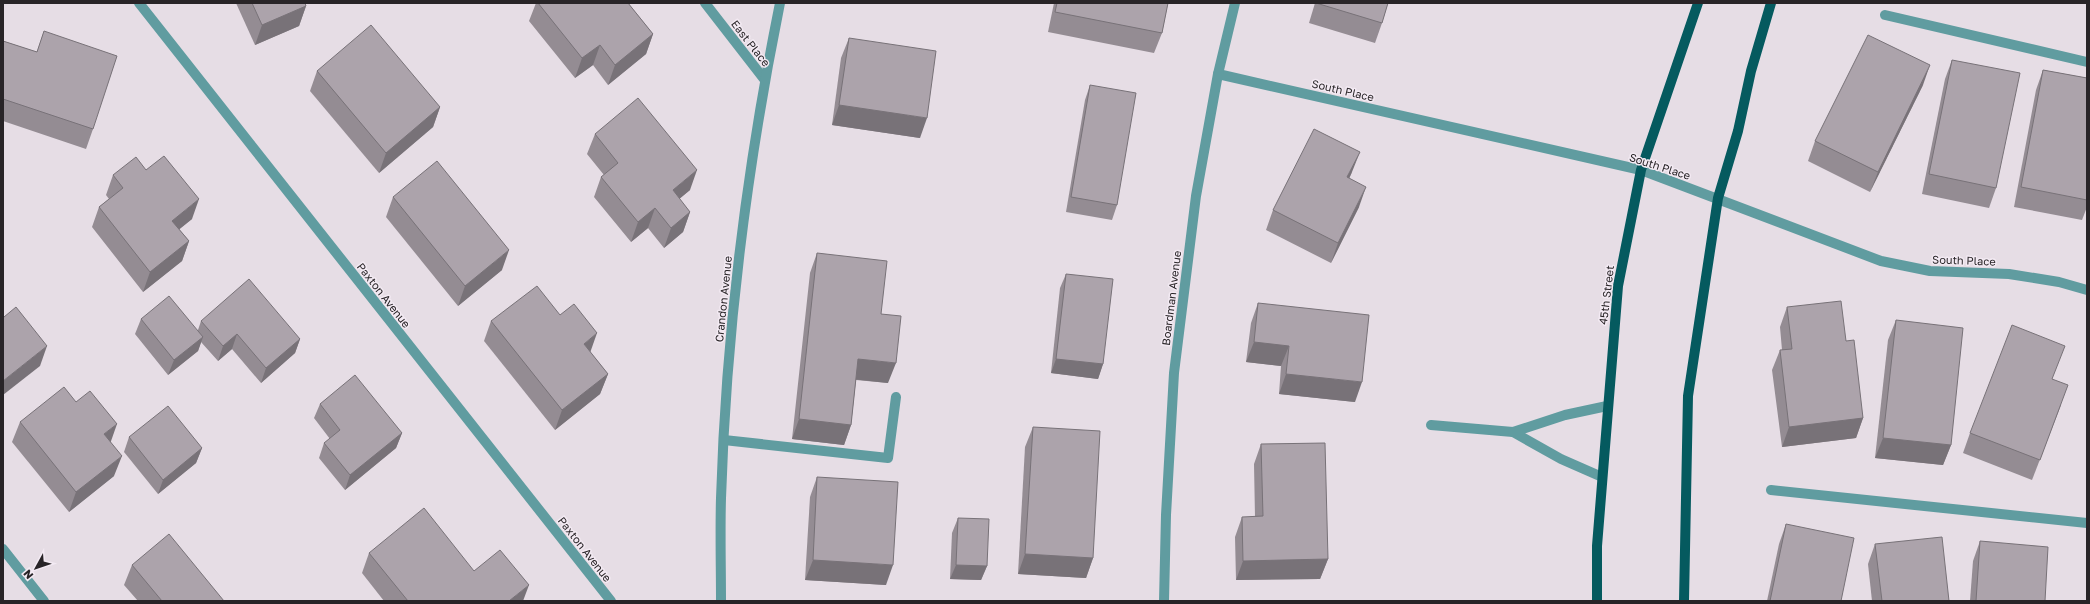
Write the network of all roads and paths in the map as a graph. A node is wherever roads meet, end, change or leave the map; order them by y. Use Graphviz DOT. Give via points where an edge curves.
graph roads {
  1 [pos="139,3"];
  2 [pos="705,3"];
  3 [pos="780,3"];
  4 [pos="1235,3"];
  5 [pos="1698,3"];
  6 [pos="1770,3"];
  7 [pos="1885,15"];
  8 [pos="2087,62"];
  9 [pos="1218,74"];
  10 [pos="764,79"];
  11 [pos="1641,170"];
  12 [pos="1718,198"];
  13 [pos="2087,290"];
  14 [pos="896,397"];
  15 [pos="1607,406"];
  16 [pos="1431,425"];
  17 [pos="1513,432"];
  18 [pos="724,440"];
  19 [pos="1602,477"];
  20 [pos="1771,490"];
  21 [pos="2087,523"];
  22 [pos="3,549"];
  23 [pos="44,601"];
  24 [pos="611,601"];
  25 [pos="721,601"];
  26 [pos="1164,601"];
  27 [pos="1597,601"];
  28 [pos="1684,601"];
  1 -- 24 [label="street, Paxton Avenue"];
  2 -- 10 [label="street, East Place"];
  3 -- 10 [label="street, Crandon Avenue"];
  4 -- 9 [label="street, Boardman Avenue"];
  5 -- 11 [label="main road, 45th Street"];
  6 -- 12 [label="main road" via="1738,131"];
  7 -- 8 [label="street"];
  9 -- 11 [label="street, South Place"];
  9 -- 26 [label="street, Boardman Avenue" via="1196,196 1174,373"];
  10 -- 18 [label="street, Crandon Avenue" via="742,229"];
  11 -- 12 [label="street, South Place"];
  11 -- 15 [label="main road, 45th Street" via="1618,286"];
  12 -- 13 [label="street, South Place" via="1881,261 1930,271 2009,274 2059,282"];
  12 -- 28 [label="main road" via="1688,396"];
  14 -- 18 [label="street" via="888,458"];
  15 -- 17 [label="street" via="1565,415"];
  15 -- 19 [label="main road, 45th Street"];
  16 -- 17 [label="street"];
  17 -- 19 [label="street" via="1561,459"];
  18 -- 25 [label="street, Crandon Avenue"];
  19 -- 27 [label="main road, 45th Street" via="1597,546"];
  20 -- 21 [label="street"];
  22 -- 23 [label="street"];
}
